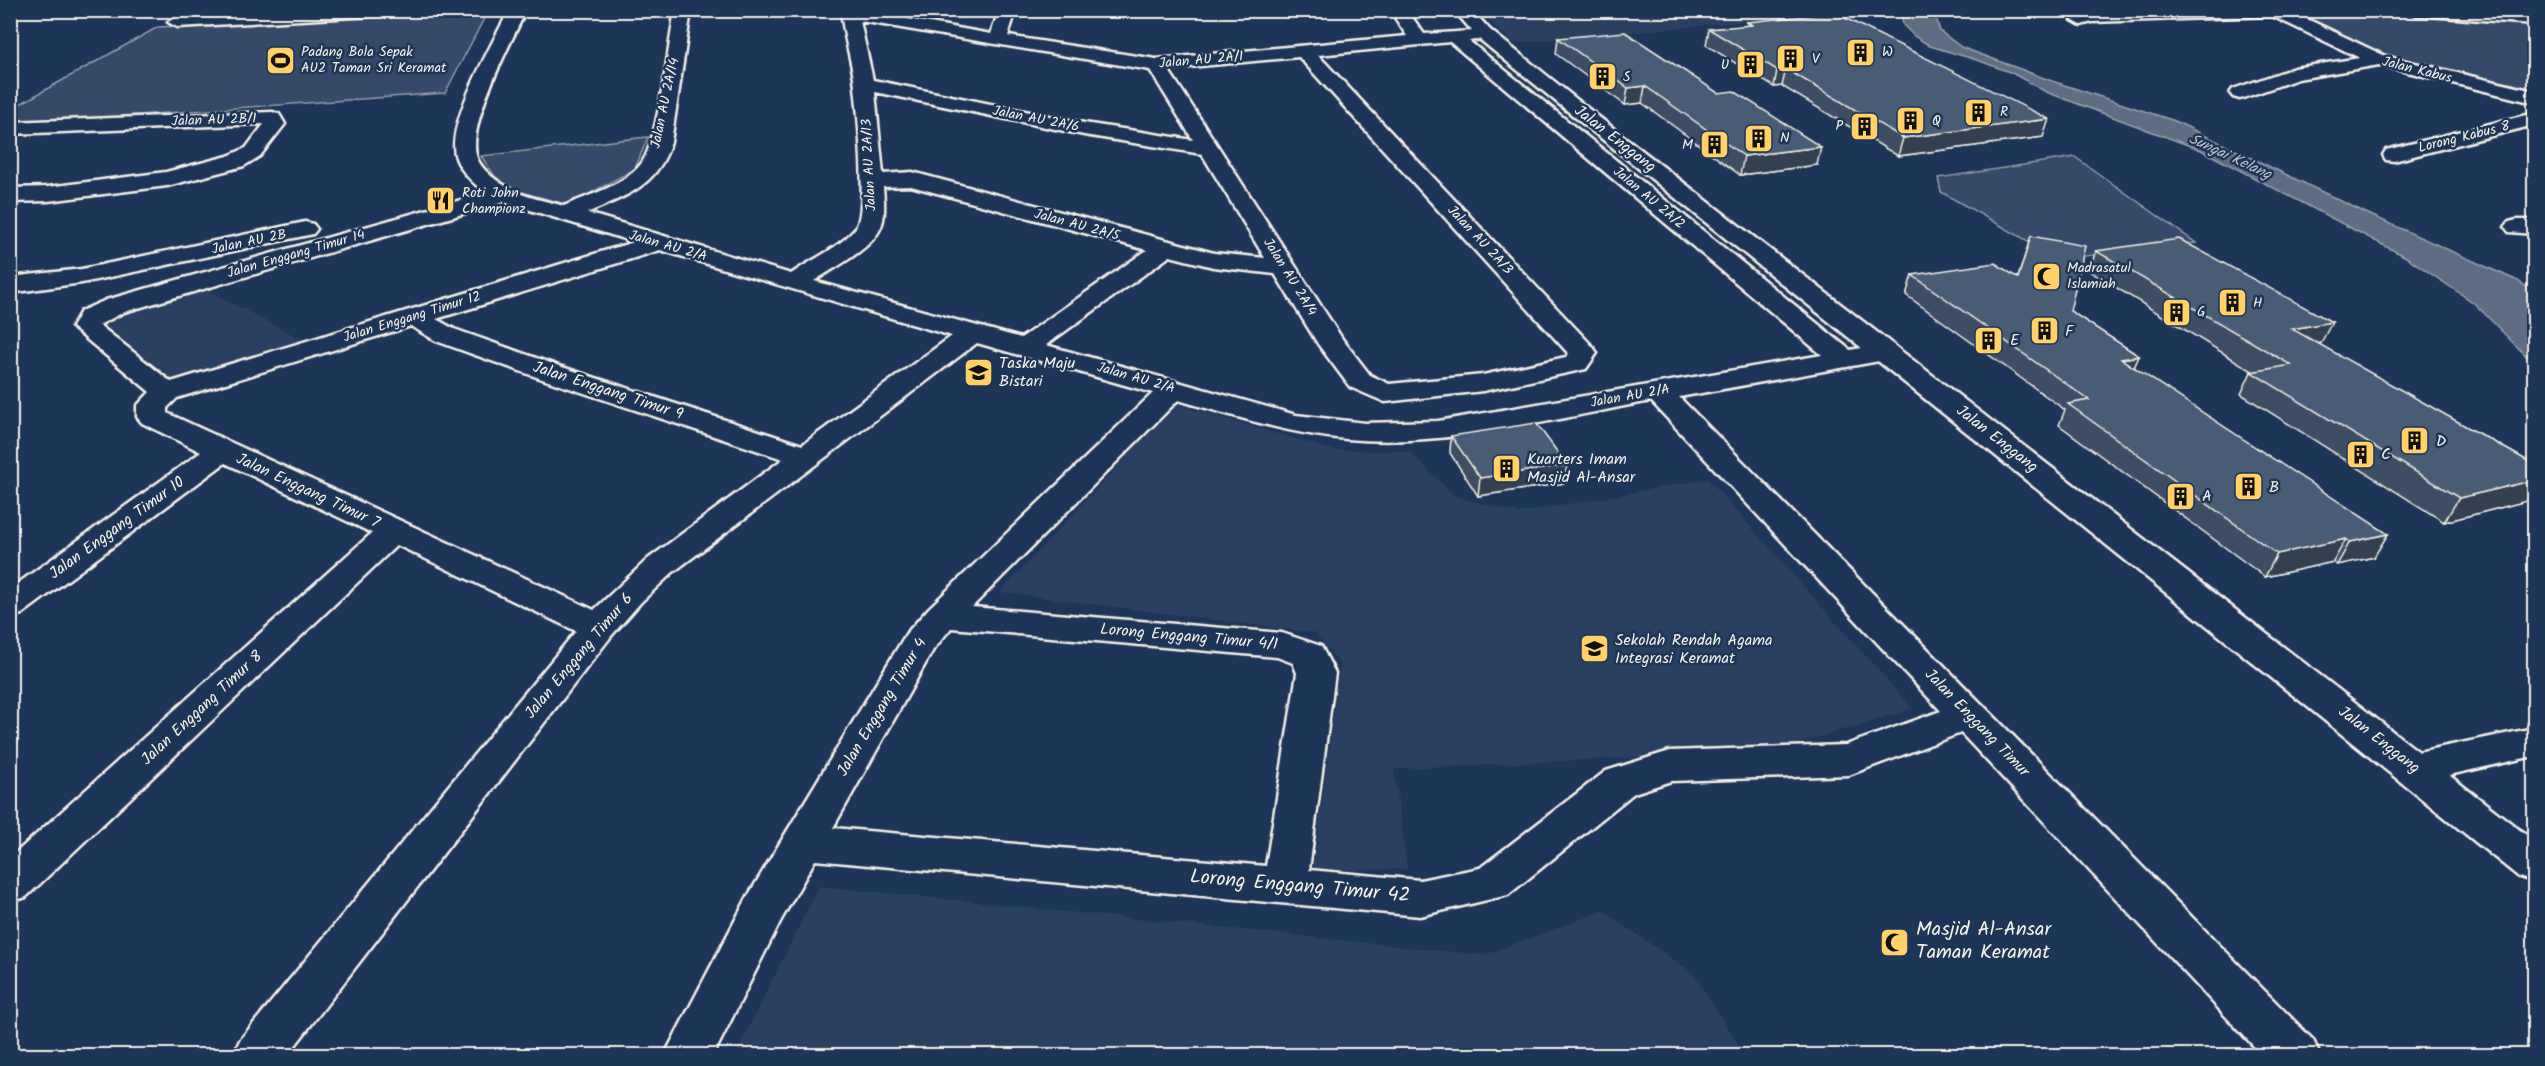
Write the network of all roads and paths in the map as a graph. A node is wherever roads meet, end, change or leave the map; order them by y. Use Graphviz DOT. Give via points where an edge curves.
graph roads {
  1 [pos="391,10"];
  2 [pos="518,10"];
  3 [pos="718,10"];
  4 [pos="1008,10"];
  5 [pos="1398,10"];
  6 [pos="2416,10"];
  7 [pos="2274,11"];
  8 [pos="683,12"];
  9 [pos="849,12"];
  10 [pos="2081,16"];
  11 [pos="2535,19"];
  12 [pos="177,22"];
  13 [pos="1458,24"];
  14 [pos="998,39"];
  15 [pos="1419,40"];
  16 [pos="1303,50"];
  17 [pos="2379,60"];
  18 [pos="1156,65"];
  19 [pos="864,84"];
  20 [pos="2240,93"];
  21 [pos="2535,98"];
  22 [pos="2535,119"];
  23 [pos="10,128"];
  24 [pos="1209,149"];
  25 [pos="2394,155"];
  26 [pos="872,181"];
  27 [pos="494,189"];
  28 [pos="10,195"];
  29 [pos="563,215"];
  30 [pos="657,243"];
  31 [pos="1165,249"];
  32 [pos="1284,267"];
  33 [pos="794,283"];
  34 [pos="10,285"];
  35 [pos="412,316"];
  36 [pos="974,332"];
  37 [pos="1026,347"];
  38 [pos="1885,352"];
  39 [pos="1844,359"];
  40 [pos="1483,383"];
  41 [pos="1174,388"];
  42 [pos="167,392"];
  43 [pos="1657,392"];
  44 [pos="223,450"];
  45 [pos="807,457"];
  46 [pos="393,531"];
  47 [pos="10,606"];
  48 [pos="942,616"];
  49 [pos="599,627"];
  50 [pos="1969,715"];
  51 [pos="2535,742"];
  52 [pos="2414,768"];
  53 [pos="802,842"];
  54 [pos="2535,865"];
  55 [pos="10,885"];
  56 [pos="1285,886"];
  57 [pos="257,1056"];
  58 [pos="688,1056"];
  59 [pos="2296,1056"];
  1 -- 12 [label="street"];
  2 -- 27 [label="street" via="469,118 465,154"];
  3 -- 8 [label="street"];
  4 -- 14 [label="street"];
  5 -- 15 [label="street"];
  6 -- 11 [label="street"];
  7 -- 10 [label="street"];
  7 -- 17 [label="street, Jalan Kabus"];
  8 -- 29 [label="street, Jalan AU 2A/14" via="669,99 652,166 637,179"];
  9 -- 14 [label="street, Jalan AU 2A/1"];
  9 -- 19 [label="street, Jalan AU 2A/13"];
  13 -- 15 [label="street, Jalan AU 2A/1"];
  13 -- 38 [label="street, Jalan Enggang" via="1484,34"];
  13 -- 39 [label="street, Jalan AU 2A/2"];
  14 -- 18 [label="street, Jalan AU 2A/1" via="1118,62"];
  15 -- 16 [label="street, Jalan AU 2A/1"];
  16 -- 18 [label="street, Jalan AU 2A/1"];
  16 -- 40 [label="street, Jalan AU 2A/3" via="1583,353 1576,363"];
  17 -- 20 [label="street" via="2294,74"];
  17 -- 21 [label="street, Jalan Kabus"];
  18 -- 24 [label="street, Jalan AU 2A/4"];
  19 -- 24 [label="street, Jalan AU 2A/6" via="1084,129"];
  19 -- 26 [label="street, Jalan AU 2A/13"];
  22 -- 25 [label="street, Lorong Kabus 8"];
  23 -- 28 [label="street, Jalan AU 2B/1" via="249,118 273,118 275,124 253,152 236,161 167,179"];
  24 -- 32 [label="street, Jalan AU 2A/4"];
  26 -- 31 [label="street, Jalan AU 2A/5" via="912,179"];
  26 -- 33 [label="street, Jalan AU 2A/13" via="873,218 868,229"];
  27 -- 29 [label="street, Jalan AU 2/A"];
  27 -- 34 [label="street, Jalan AU 2B" via="82,276"];
  27 -- 42 [label="street, Jalan Enggang Timur 14" via="90,317 85,327"];
  29 -- 30 [label="street, Jalan AU 2/A"];
  30 -- 33 [label="street, Jalan AU 2/A"];
  30 -- 35 [label="street, Jalan Enggang Timur 12"];
  31 -- 32 [label="street, Jalan AU 2A/5" via="1213,260"];
  31 -- 37 [label="street"];
  32 -- 40 [label="street, Jalan AU 2A/4" via="1360,381 1384,393"];
  33 -- 36 [label="street, Jalan AU 2/A"];
  35 -- 42 [label="street, Jalan Enggang Timur 12"];
  35 -- 45 [label="street, Jalan Enggang Timur 9" via="445,334 520,361"];
  36 -- 37 [label="street, Jalan AU 2/A"];
  36 -- 45 [label="street, Jalan Enggang Timur 6"];
  37 -- 41 [label="street, Jalan AU 2/A"];
  38 -- 39 [label="street, Jalan AU 2/A"];
  38 -- 52 [label="street, Jalan Enggang"];
  39 -- 43 [label="street, Jalan AU 2/A"];
  41 -- 43 [label="street, Jalan AU 2/A" via="1293,423 1377,434 1438,429"];
  41 -- 48 [label="street, Jalan Enggang Timur 4"];
  42 -- 44 [label="street, Jalan Enggang Timur 7" via="152,406 152,417"];
  43 -- 50 [label="street, Jalan Enggang Timur"];
  44 -- 46 [label="street, Jalan Enggang Timur 7"];
  44 -- 47 [label="street, Jalan Enggang Timur 10"];
  45 -- 49 [label="street, Jalan Enggang Timur 6" via="660,566"];
  46 -- 49 [label="street, Jalan Enggang Timur 7"];
  46 -- 55 [label="street, Jalan Enggang Timur 8"];
  48 -- 53 [label="street, Jalan Enggang Timur 4" via="919,643"];
  48 -- 56 [label="street, Lorong Enggang Timur 4/1" via="1282,645 1308,655 1316,673"];
  49 -- 57 [label="street, Jalan Enggang Timur 6"];
  50 -- 56 [label="street, Lorong Enggang Timur 42" via="1850,760 1670,766 1620,782 1492,883 1420,898"];
  50 -- 59 [label="street, Jalan Enggang Timur"];
  51 -- 52 [label="street"];
  52 -- 54 [label="street, Jalan Enggang"];
  53 -- 56 [label="street, Lorong Enggang Timur 42"];
  53 -- 58 [label="street, Jalan Enggang Timur 4"];
}
